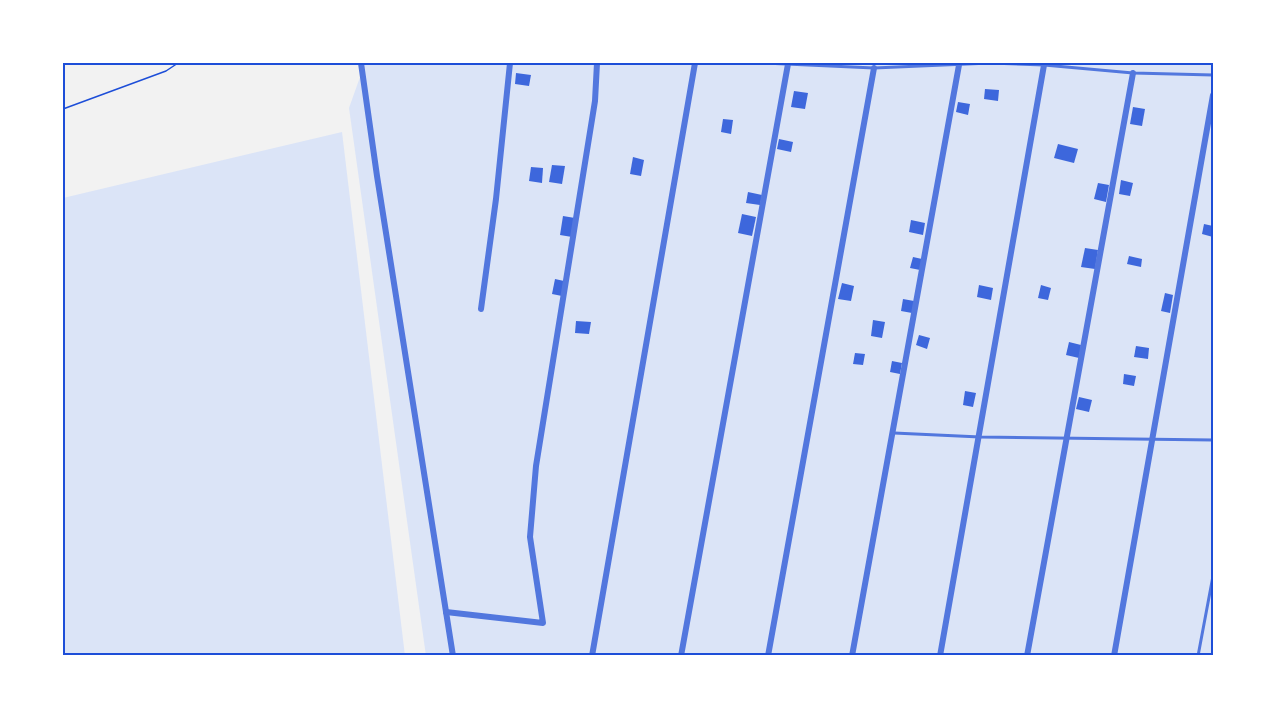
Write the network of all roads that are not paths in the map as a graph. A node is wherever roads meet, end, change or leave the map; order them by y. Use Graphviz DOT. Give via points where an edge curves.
graph roads {
  1 [pos="361,63"];
  2 [pos="510,63"];
  3 [pos="597,63"];
  4 [pos="695,63"];
  5 [pos="764,63"];
  6 [pos="788,64"];
  7 [pos="959,65"];
  8 [pos="1044,65"];
  9 [pos="874,68"];
  10 [pos="1133,73"];
  11 [pos="1213,75"];
  12 [pos="1213,95"];
  13 [pos="481,309"];
  14 [pos="892,433"];
  15 [pos="980,437"];
  16 [pos="1067,438"];
  17 [pos="1153,439"];
  18 [pos="1213,440"];
  19 [pos="1213,576"];
  20 [pos="446,612"];
  21 [pos="453,656"];
  22 [pos="592,656"];
  23 [pos="681,656"];
  24 [pos="768,656"];
  25 [pos="852,656"];
  26 [pos="940,656"];
  27 [pos="1027,656"];
  28 [pos="1114,656"];
  29 [pos="1198,656"];
  1 -- 20 [label="street"];
  2 -- 13 [label="street"];
  3 -- 20 [label="street" via="595,101 536,466 530,537 543,623"];
  4 -- 22 [label="street"];
  5 -- 6 [label="lane"];
  6 -- 9 [label="lane"];
  6 -- 23 [label="street"];
  7 -- 8 [label="lane"];
  7 -- 9 [label="lane"];
  7 -- 14 [label="street"];
  8 -- 10 [label="lane"];
  8 -- 15 [label="street"];
  9 -- 24 [label="street"];
  10 -- 11 [label="lane"];
  10 -- 16 [label="street"];
  12 -- 17 [label="street"];
  14 -- 15 [label="lane"];
  14 -- 25 [label="street"];
  15 -- 16 [label="lane"];
  15 -- 26 [label="street"];
  16 -- 17 [label="lane"];
  16 -- 27 [label="street"];
  17 -- 18 [label="lane"];
  17 -- 28 [label="street"];
  19 -- 29 [label="lane"];
  20 -- 21 [label="street"];
}
